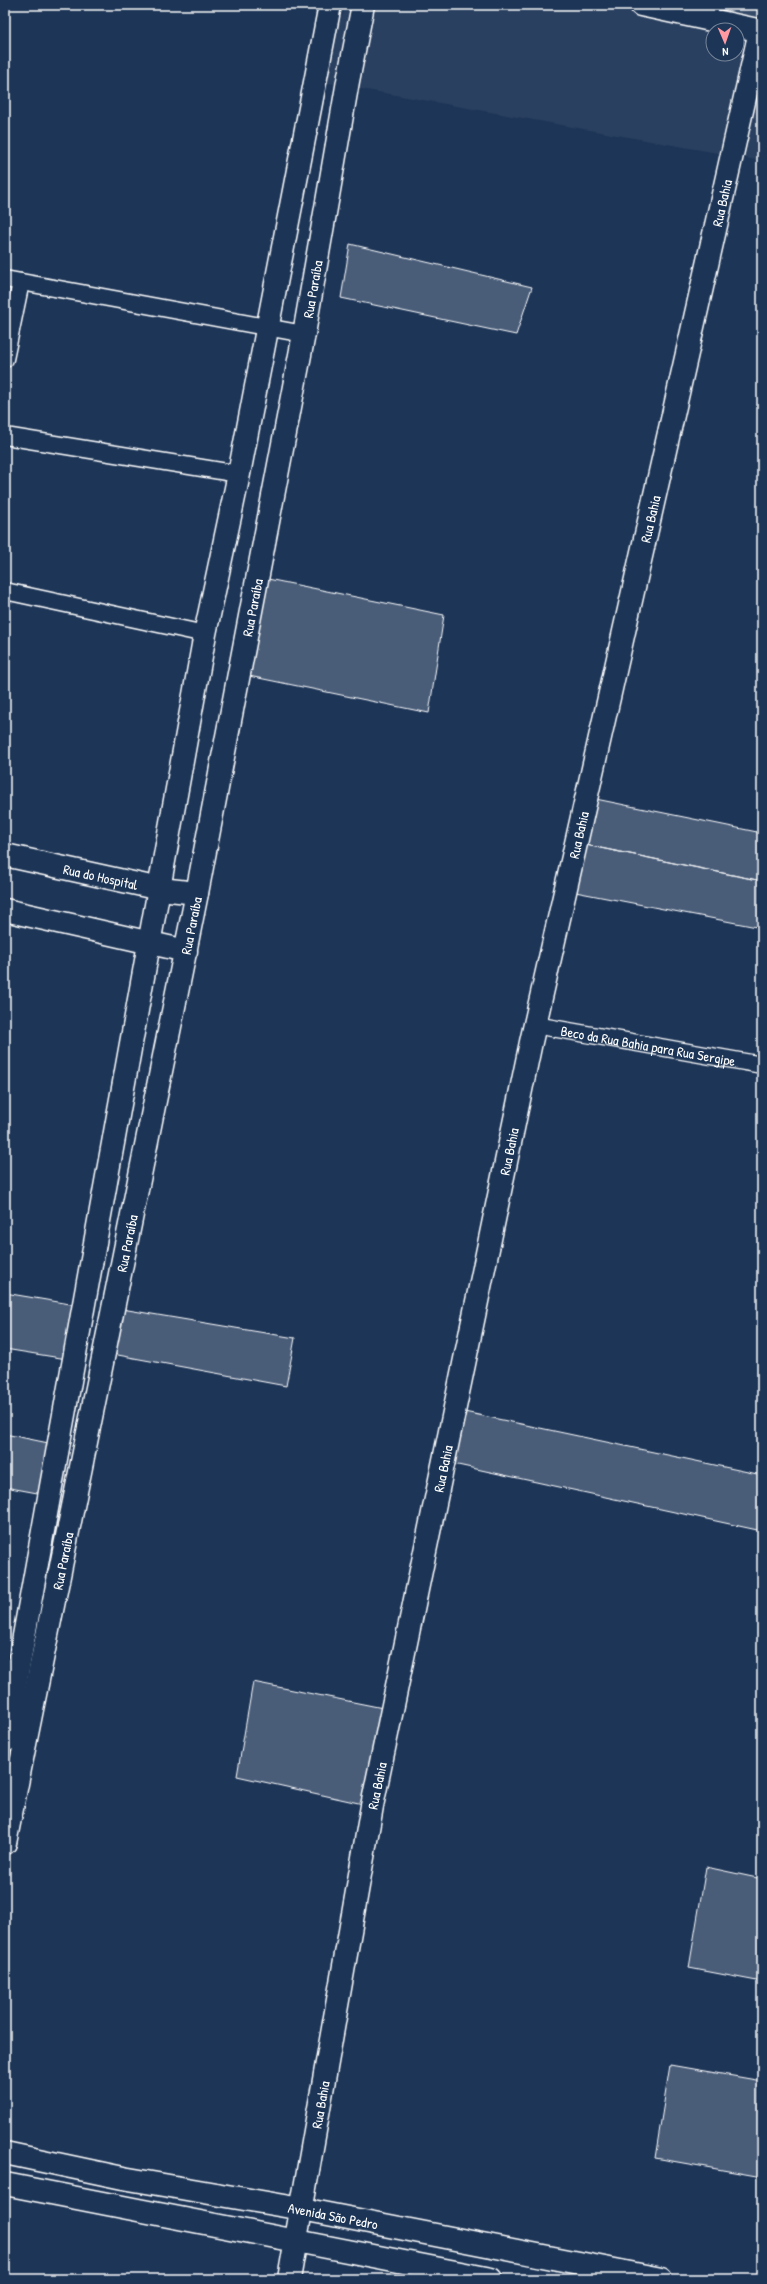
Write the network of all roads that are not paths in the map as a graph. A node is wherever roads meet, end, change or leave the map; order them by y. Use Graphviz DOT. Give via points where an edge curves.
graph roads {
  1 [pos="330,5"];
  2 [pos="363,5"];
  3 [pos="642,5"];
  4 [pos="761,31"];
  5 [pos="5,279"];
  6 [pos="21,282"];
  7 [pos="268,328"];
  8 [pos="304,334"];
  9 [pos="5,359"];
  10 [pos="5,436"];
  11 [pos="239,474"];
  12 [pos="5,591"];
  13 [pos="205,634"];
  14 [pos="5,855"];
  15 [pos="160,889"];
  16 [pos="197,893"];
  17 [pos="5,910"];
  18 [pos="151,943"];
  19 [pos="186,951"];
  20 [pos="535,1025"];
  21 [pos="762,1065"];
  22 [pos="5,1741"];
  23 [pos="5,1843"];
  24 [pos="5,2154"];
  25 [pos="5,2184"];
  26 [pos="302,2209"];
  27 [pos="297,2241"];
  28 [pos="289,2279"];
  29 [pos="491,2279"];
  30 [pos="662,2279"];
  1 -- 7 [label="street, Rua Paraíba"];
  2 -- 8 [label="street, Rua Paraíba"];
  3 -- 4 [label="street"];
  4 -- 20 [label="street, Rua Bahia"];
  5 -- 6 [label="lane"];
  6 -- 7 [label="lane"];
  6 -- 9 [label="lane"];
  7 -- 8 [label="lane"];
  7 -- 11 [label="street, Rua Paraíba"];
  8 -- 16 [label="street, Rua Paraíba"];
  10 -- 11 [label="lane"];
  11 -- 13 [label="street, Rua Paraíba"];
  12 -- 13 [label="lane"];
  13 -- 15 [label="street, Rua Paraíba"];
  14 -- 15 [label="street, Rua do Hospital"];
  15 -- 16 [label="street, Rua do Hospital"];
  15 -- 18 [label="street, Rua Paraíba"];
  16 -- 19 [label="street, Rua Paraíba"];
  17 -- 18 [label="street"];
  18 -- 19 [label="street"];
  18 -- 22 [label="street, Rua Paraíba"];
  19 -- 23 [label="street, Rua Paraíba"];
  20 -- 21 [label="lane, Beco da Rua Bahia para Rua Sergipe"];
  20 -- 26 [label="street, Rua Bahia" via="372,1806"];
  24 -- 26 [label="street, Avenida São Pedro" via="123,2178"];
  25 -- 27 [label="street"];
  26 -- 27 [label="street, Rua Bahia"];
  26 -- 30 [label="street, Avenida São Pedro"];
  27 -- 28 [label="street, Rua Bahia"];
  27 -- 29 [label="street"];
}
